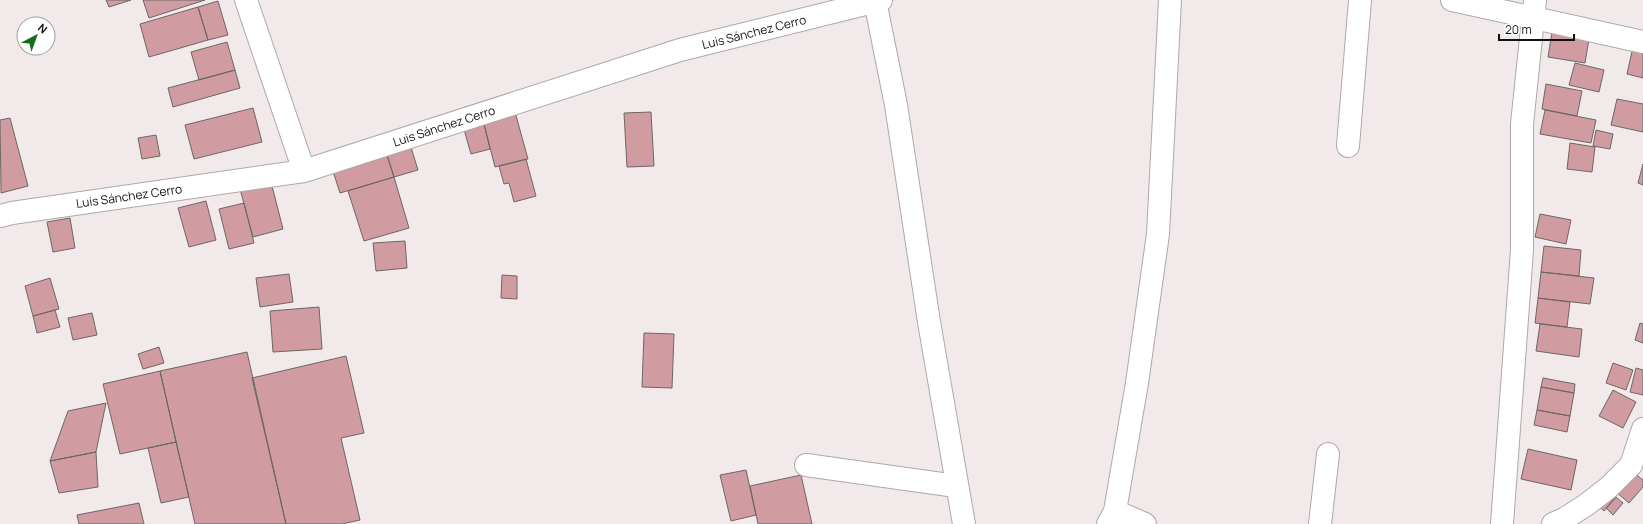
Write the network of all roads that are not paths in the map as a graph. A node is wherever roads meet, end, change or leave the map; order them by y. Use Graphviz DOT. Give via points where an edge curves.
graph roads {
  1 [pos="246,0"];
  2 [pos="1170,0"];
  3 [pos="1360,0"];
  4 [pos="1452,0"];
  5 [pos="878,1"];
  6 [pos="1534,9"];
  7 [pos="1643,42"];
  8 [pos="1348,146"];
  9 [pos="304,171"];
  10 [pos="0,216"];
  11 [pos="1643,428"];
  12 [pos="1328,454"];
  13 [pos="806,465"];
  14 [pos="956,486"];
  15 [pos="1112,518"];
  16 [pos="964,524"];
  17 [pos="1145,524"];
  18 [pos="1320,524"];
  19 [pos="1502,524"];
  20 [pos="1553,524"];
  1 -- 9 [label="street"];
  2 -- 15 [label="street" via="1158,234 1137,383"];
  3 -- 8 [label="street"];
  4 -- 6 [label="street"];
  5 -- 9 [label="street, Luis Sánchez Cerro" via="680,50"];
  5 -- 14 [label="street"];
  6 -- 7 [label="street"];
  6 -- 19 [label="street" via="1522,124 1522,250"];
  9 -- 10 [label="street, Luis Sánchez Cerro" via="20,211"];
  11 -- 20 [label="street" via="1631,465 1586,505"];
  12 -- 18 [label="street"];
  13 -- 14 [label="street"];
  14 -- 16 [label="street"];
  15 -- 17 [label="street"];
}
